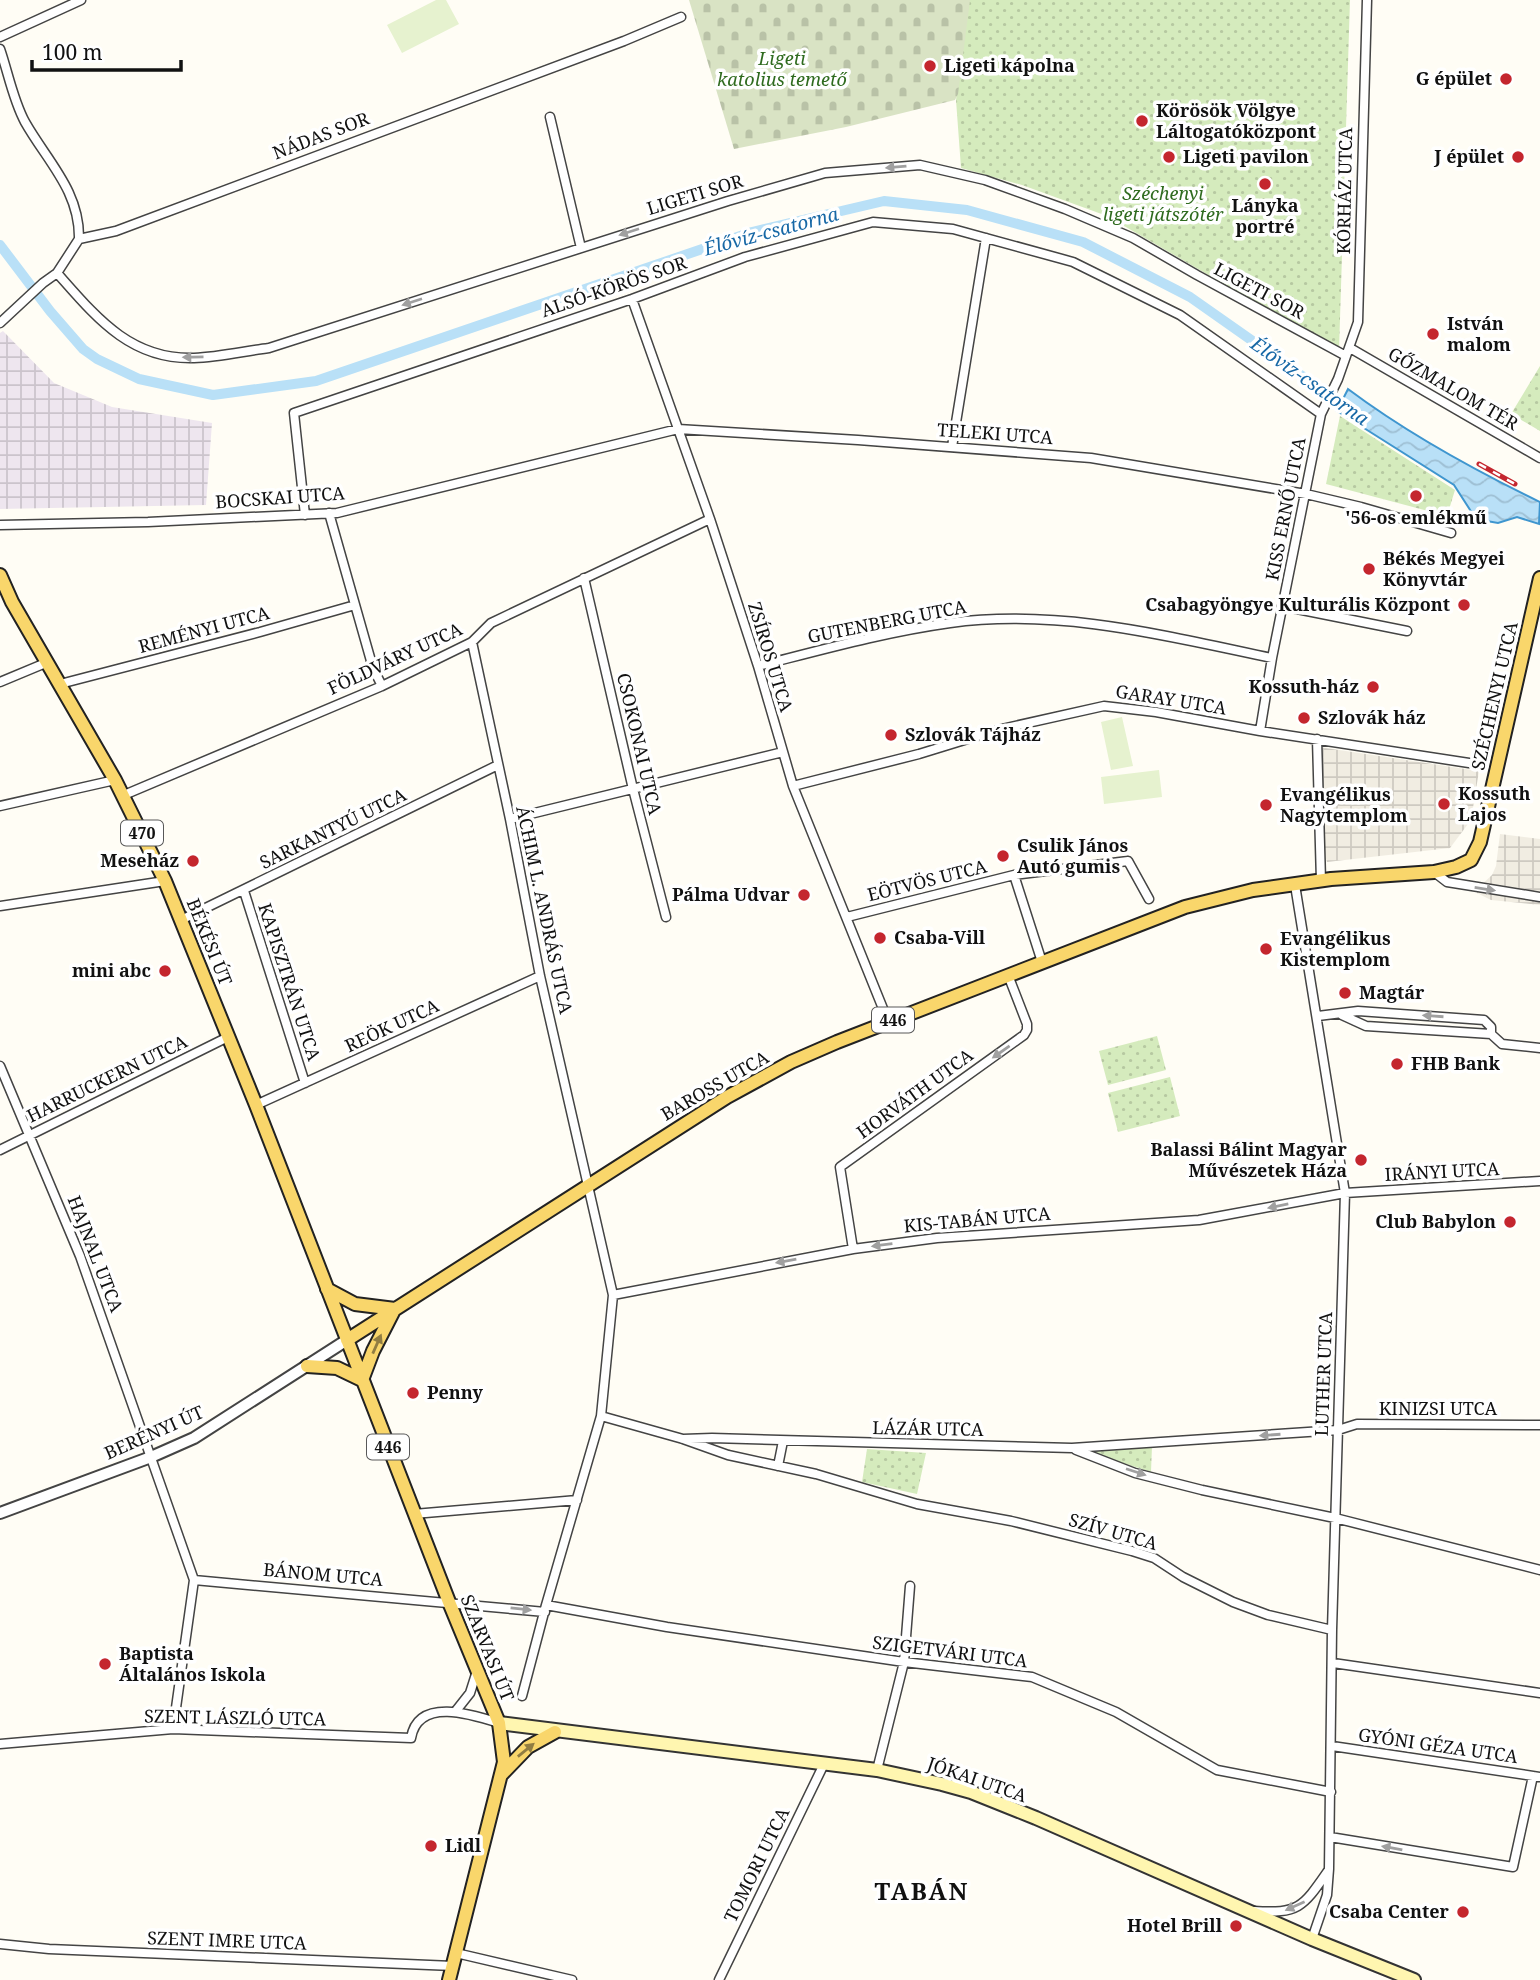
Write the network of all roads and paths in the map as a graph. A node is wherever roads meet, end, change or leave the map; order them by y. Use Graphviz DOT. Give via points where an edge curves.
graph roads {
  1 [pos="81,0"];
  2 [pos="1367,0"];
  3 [pos="681,17"];
  4 [pos="0,37"];
  5 [pos="0,49"];
  6 [pos="550,117"];
  7 [pos="986,238"];
  8 [pos="79,239"];
  9 [pos="581,248"];
  10 [pos="57,274"];
  11 [pos="632,299"];
  12 [pos="0,309"];
  13 [pos="3,320"];
  14 [pos="1348,352"];
  15 [pos="1338,379"];
  16 [pos="1321,414"];
  17 [pos="678,429"];
  18 [pos="952,447"];
  19 [pos="1540,458"];
  20 [pos="1306,494"];
  21 [pos="329,513"];
  22 [pos="305,515"];
  23 [pos="710,519"];
  24 [pos="0,525"];
  25 [pos="1451,533"];
  26 [pos="0,575"];
  27 [pos="584,578"];
  28 [pos="1540,578"];
  29 [pos="355,605"];
  30 [pos="1282,606"];
  31 [pos="1407,631"];
  32 [pos="472,642"];
  33 [pos="1272,658"];
  34 [pos="48,662"];
  35 [pos="758,666"];
  36 [pos="0,682"];
  37 [pos="60,684"];
  38 [pos="382,685"];
  39 [pos="1260,731"];
  40 [pos="1317,739"];
  41 [pos="783,752"];
  42 [pos="1469,763"];
  43 [pos="498,765"];
  44 [pos="116,780"];
  45 [pos="793,786"];
  46 [pos="633,789"];
  47 [pos="124,795"];
  48 [pos="0,806"];
  49 [pos="510,820"];
  50 [pos="1434,872"];
  51 [pos="1014,875"];
  52 [pos="165,881"];
  53 [pos="1321,881"];
  54 [pos="1295,884"];
  55 [pos="244,891"];
  56 [pos="1540,897"];
  57 [pos="1149,899"];
  58 [pos="0,906"];
  59 [pos="666,917"];
  60 [pos="847,917"];
  61 [pos="181,920"];
  62 [pos="1042,962"];
  63 [pos="1008,975"];
  64 [pos="540,976"];
  65 [pos="1342,1014"];
  66 [pos="1318,1016"];
  67 [pos="888,1021"];
  68 [pos="1492,1034"];
  69 [pos="229,1037"];
  70 [pos="1540,1048"];
  71 [pos="0,1066"];
  72 [pos="305,1083"];
  73 [pos="256,1105"];
  74 [pos="31,1135"];
  75 [pos="0,1150"];
  76 [pos="1540,1181"];
  77 [pos="589,1184"];
  78 [pos="1345,1193"];
  79 [pos="853,1249"];
  80 [pos="327,1289"];
  81 [pos="613,1294"];
  82 [pos="395,1309"];
  83 [pos="346,1340"];
  84 [pos="307,1366"];
  85 [pos="362,1380"];
  86 [pos="601,1416"];
  87 [pos="1540,1425"];
  88 [pos="1338,1430"];
  89 [pos="684,1439"];
  90 [pos="783,1441"];
  91 [pos="1072,1448"];
  92 [pos="151,1457"];
  93 [pos="778,1466"];
  94 [pos="577,1500"];
  95 [pos="916,1504"];
  96 [pos="0,1513"];
  97 [pos="414,1514"];
  98 [pos="1335,1518"];
  99 [pos="1540,1570"];
  100 [pos="194,1580"];
  101 [pos="910,1586"];
  102 [pos="449,1602"];
  103 [pos="545,1608"];
  104 [pos="1332,1630"];
  105 [pos="904,1662"];
  106 [pos="1333,1663"];
  107 [pos="478,1671"];
  108 [pos="1540,1693"];
  109 [pos="523,1696"];
  110 [pos="455,1712"];
  111 [pos="499,1723"];
  112 [pos="173,1729"];
  113 [pos="555,1731"];
  114 [pos="0,1744"];
  115 [pos="1332,1746"];
  116 [pos="824,1764"];
  117 [pos="877,1770"];
  118 [pos="501,1775"];
  119 [pos="1536,1776"];
  120 [pos="1331,1792"];
  121 [pos="1330,1837"];
  122 [pos="1329,1869"];
  123 [pos="1245,1910"];
  124 [pos="1312,1939"];
  125 [pos="0,1944"];
  126 [pos="454,1959"];
  127 [pos="449,1980"];
  128 [pos="572,1980"];
  129 [pos="719,1980"];
  130 [pos="1413,1980"];
  1 -- 4 [label="street"];
  2 -- 14 [label="street, KÓRHÁZ UTCA" via="1358,322"];
  3 -- 8 [label="street, NÁDAS SOR" via="116,231"];
  5 -- 8 [label="street" via="24,120 71,194"];
  6 -- 9 [label="street"];
  7 -- 11 [label="street, ALSÓ-KÖRÖS SOR" via="953,229 873,222 745,257"];
  7 -- 16 [label="street, ALSÓ-KÖRÖS SOR" via="1073,262 1181,315"];
  7 -- 18 [label="street"];
  8 -- 10 [label="street"];
  9 -- 10 [label="street, LIGETI SOR, one-way" via="269,348 193,358 158,355 123,340"];
  14 -- 9 [label="street, LIGETI SOR, one-way" via="1133,238 985,180 920,165 825,173"];
  10 -- 13 [label="street"];
  11 -- 17 [label="street, ZSÍROS UTCA"];
  11 -- 22 [label="street, ALSÓ-KÖRÖS SOR" via="294,413"];
  12 -- 13 [label="street"];
  14 -- 15 [label="street, KÓRHÁZ UTCA"];
  14 -- 19 [label="street, GŐZMALOM TÉR"];
  15 -- 16 [label="street, KISS ERNŐ UTCA"];
  16 -- 20 [label="street, KISS ERNŐ UTCA"];
  17 -- 18 [label="street, TELEKI UTCA"];
  17 -- 21 [label="street, BOCSKAI UTCA"];
  17 -- 23 [label="street, ZSÍROS UTCA"];
  18 -- 20 [label="street, TELEKI UTCA" via="1091,457"];
  20 -- 25 [label="street, TELEKI UTCA"];
  20 -- 30 [label="street, KISS ERNŐ UTCA"];
  21 -- 22 [label="street, BOCSKAI UTCA"];
  21 -- 29 [label="street"];
  22 -- 24 [label="street, BOCSKAI UTCA"];
  23 -- 27 [label="street, FÖLDVÁRY UTCA"];
  23 -- 35 [label="street, ZSÍROS UTCA"];
  26 -- 34 [label="main road, BÉKÉSI ÚT / 470"];
  27 -- 32 [label="street, FÖLDVÁRY UTCA" via="491,623"];
  27 -- 46 [label="street, CSOKONAI UTCA"];
  28 -- 50 [label="main road, SZÉCHENYI UTCA / 446" via="1480,842 1471,860"];
  29 -- 37 [label="street, REMÉNYI UTCA"];
  29 -- 38 [label="street"];
  30 -- 31 [label="street"];
  30 -- 33 [label="street, KISS ERNŐ UTCA"];
  32 -- 38 [label="street, FÖLDVÁRY UTCA"];
  32 -- 43 [label="street, ÁCHIM L. ANDRÁS UTCA"];
  33 -- 35 [label="street, GUTENBERG UTCA" via="1082,621 1000,619 889,634"];
  33 -- 39 [label="street, KISS ERNŐ UTCA"];
  34 -- 36 [label="street"];
  34 -- 37 [label="main road, BÉKÉSI ÚT / 470"];
  35 -- 41 [label="street, ZSÍROS UTCA"];
  37 -- 44 [label="main road, BÉKÉSI ÚT / 470"];
  38 -- 47 [label="street, FÖLDVÁRY UTCA"];
  39 -- 40 [label="street, GARAY UTCA"];
  39 -- 45 [label="street, GARAY UTCA" via="1104,706"];
  40 -- 42 [label="street, GARAY UTCA"];
  40 -- 53 [label="street"];
  41 -- 45 [label="street, ZSÍROS UTCA"];
  41 -- 46 [label="street"];
  43 -- 49 [label="street, ÁCHIM L. ANDRÁS UTCA"];
  43 -- 55 [label="street, SARKANTYÚ UTCA"];
  44 -- 47 [label="main road, BÉKÉSI ÚT / 470"];
  44 -- 48 [label="street"];
  45 -- 60 [label="street, ZSÍROS UTCA"];
  46 -- 49 [label="street"];
  46 -- 59 [label="street, CSOKONAI UTCA"];
  47 -- 52 [label="main road, BÉKÉSI ÚT / 470"];
  49 -- 64 [label="street, ÁCHIM L. ANDRÁS UTCA"];
  50 -- 53 [label="main road, 446"];
  50 -- 56 [label="street, one-way" via="1447,882"];
  51 -- 57 [label="street, EÖTVÖS UTCA" via="1128,861"];
  51 -- 60 [label="street, EÖTVÖS UTCA"];
  51 -- 62 [label="street, EÖTVÖS UTCA"];
  52 -- 58 [label="street"];
  52 -- 61 [label="main road, BÉKÉSI ÚT / 470"];
  53 -- 54 [label="main road, 446"];
  54 -- 62 [label="main road, BAROSS UTCA / 446" via="1185,907"];
  54 -- 66 [label="street, LUTHER UTCA"];
  55 -- 61 [label="street, SARKANTYÚ UTCA"];
  55 -- 72 [label="street, KAPISZTRÁN UTCA"];
  60 -- 67 [label="street, ZSÍROS UTCA"];
  61 -- 69 [label="main road, BÉKÉSI ÚT / 470"];
  62 -- 63 [label="main road, BAROSS UTCA / 446"];
  63 -- 67 [label="main road, BAROSS UTCA / 446"];
  63 -- 79 [label="street, HORVÁTH UTCA, one-way" via="1027,1024 1024,1035 840,1167"];
  64 -- 72 [label="street, REÖK UTCA"];
  64 -- 77 [label="street, ÁCHIM L. ANDRÁS UTCA"];
  65 -- 66 [label="street"];
  65 -- 68 [label="street" via="1366,1026"];
  68 -- 65 [label="street, one-way" via="1484,1020 1474,1018"];
  66 -- 78 [label="street, LUTHER UTCA"];
  67 -- 77 [label="main road, BAROSS UTCA / 446" via="754,1081"];
  68 -- 70 [label="street" via="1502,1044"];
  69 -- 73 [label="main road, BÉKÉSI ÚT / 470"];
  69 -- 74 [label="street, HARRUCKERN UTCA"];
  71 -- 74 [label="street, HAJNAL UTCA"];
  72 -- 73 [label="street, REÖK UTCA"];
  73 -- 80 [label="main road, BÉKÉSI ÚT / 470"];
  74 -- 75 [label="street, HARRUCKERN UTCA"];
  74 -- 92 [label="street, HAJNAL UTCA" via="80,1256"];
  76 -- 78 [label="street, IRÁNYI UTCA"];
  77 -- 81 [label="street, SZARVASI ÚT"];
  77 -- 82 [label="main road, BAROSS UTCA / 446"];
  78 -- 79 [label="street, KIS-TABÁN UTCA, one-way" via="1199,1220 949,1237"];
  78 -- 88 [label="street, LUTHER UTCA"];
  79 -- 81 [label="street, KIS-TABÁN UTCA, one-way"];
  80 -- 82 [label="main road" via="355,1304"];
  80 -- 83 [label="main road, BÉKÉSI ÚT / 470"];
  81 -- 86 [label="street, SZARVASI ÚT"];
  82 -- 83 [label="main road, BAROSS UTCA / 446"];
  85 -- 82 [label="main road, 446, one-way"];
  83 -- 84 [label="street, BERÉNYI ÚT"];
  83 -- 85 [label="main road, SZARVASI ÚT / 446"];
  84 -- 85 [label="main road" via="337,1368"];
  84 -- 92 [label="street, BERÉNYI ÚT" via="218,1424"];
  85 -- 97 [label="main road, SZARVASI ÚT / 446"];
  86 -- 89 [label="street, LÁZÁR UTCA"];
  86 -- 94 [label="street, SZARVASI ÚT"];
  87 -- 88 [label="street, KINIZSI UTCA" via="1357,1424"];
  88 -- 91 [label="street, LÁZÁR UTCA, one-way"];
  88 -- 98 [label="street, LUTHER UTCA"];
  89 -- 90 [label="street, LÁZÁR UTCA"];
  89 -- 93 [label="street, LÁZÁR UTCA"];
  90 -- 91 [label="street, LÁZÁR UTCA"];
  90 -- 93 [label="street"];
  91 -- 98 [label="street, LÁZÁR UTCA, one-way" via="1135,1473"];
  92 -- 96 [label="street, BERÉNYI ÚT"];
  92 -- 100 [label="street, HAJNAL UTCA"];
  93 -- 95 [label="street, LÁZÁR UTCA"];
  94 -- 97 [label="street"];
  94 -- 103 [label="street, SZARVASI ÚT"];
  95 -- 104 [label="street, SZÍV UTCA" via="1011,1521 1132,1551 1154,1558 1233,1602"];
  97 -- 102 [label="main road, SZARVASI ÚT / 446"];
  98 -- 99 [label="street, LÁZÁR UTCA"];
  98 -- 104 [label="street, LUTHER UTCA"];
  100 -- 102 [label="street, BÁNOM UTCA"];
  100 -- 112 [label="street"];
  101 -- 105 [label="street"];
  102 -- 103 [label="street, BÁNOM UTCA, one-way"];
  102 -- 107 [label="main road, SZARVASI ÚT / 446"];
  103 -- 105 [label="street, SZIGETVÁRI UTCA"];
  103 -- 109 [label="street, SZARVASI ÚT"];
  104 -- 106 [label="street, LUTHER UTCA"];
  105 -- 117 [label="street"];
  105 -- 120 [label="street, SZIGETVÁRI UTCA" via="1032,1677 1116,1712 1217,1770"];
  106 -- 108 [label="street"];
  106 -- 115 [label="street, LUTHER UTCA"];
  107 -- 110 [label="street" via="470,1693"];
  107 -- 111 [label="main road, SZARVASI ÚT / 446"];
  110 -- 111 [label="street, SZENT LÁSZLÓ UTCA"];
  110 -- 112 [label="street, SZENT LÁSZLÓ UTCA" via="424,1716 411,1738"];
  111 -- 113 [label="main road, JÓKAI UTCA"];
  111 -- 118 [label="main road, SZARVASI ÚT / 446"];
  112 -- 114 [label="street, SZENT LÁSZLÓ UTCA"];
  113 -- 116 [label="main road, JÓKAI UTCA"];
  118 -- 113 [label="main road, one-way" via="528,1747"];
  115 -- 119 [label="street, GYÓNI GÉZA UTCA"];
  115 -- 120 [label="street, LUTHER UTCA"];
  116 -- 117 [label="main road, JÓKAI UTCA"];
  116 -- 129 [label="street, TOMORI UTCA"];
  117 -- 123 [label="main road, JÓKAI UTCA" via="971,1792"];
  118 -- 126 [label="main road, SZARVASI ÚT / 446"];
  119 -- 121 [label="street, one-way" via="1513,1867"];
  120 -- 121 [label="street, LUTHER UTCA"];
  121 -- 122 [label="street, LUTHER UTCA"];
  122 -- 123 [label="street, one-way" via="1308,1900 1294,1909"];
  122 -- 124 [label="street, LUTHER UTCA" via="1327,1895"];
  123 -- 124 [label="main road, JÓKAI UTCA"];
  124 -- 130 [label="main road, JÓKAI UTCA"];
  125 -- 126 [label="street, SZENT IMRE UTCA"];
  126 -- 127 [label="main road, SZARVASI ÚT / 446"];
  126 -- 128 [label="street, SZENT IMRE UTCA"];
}
